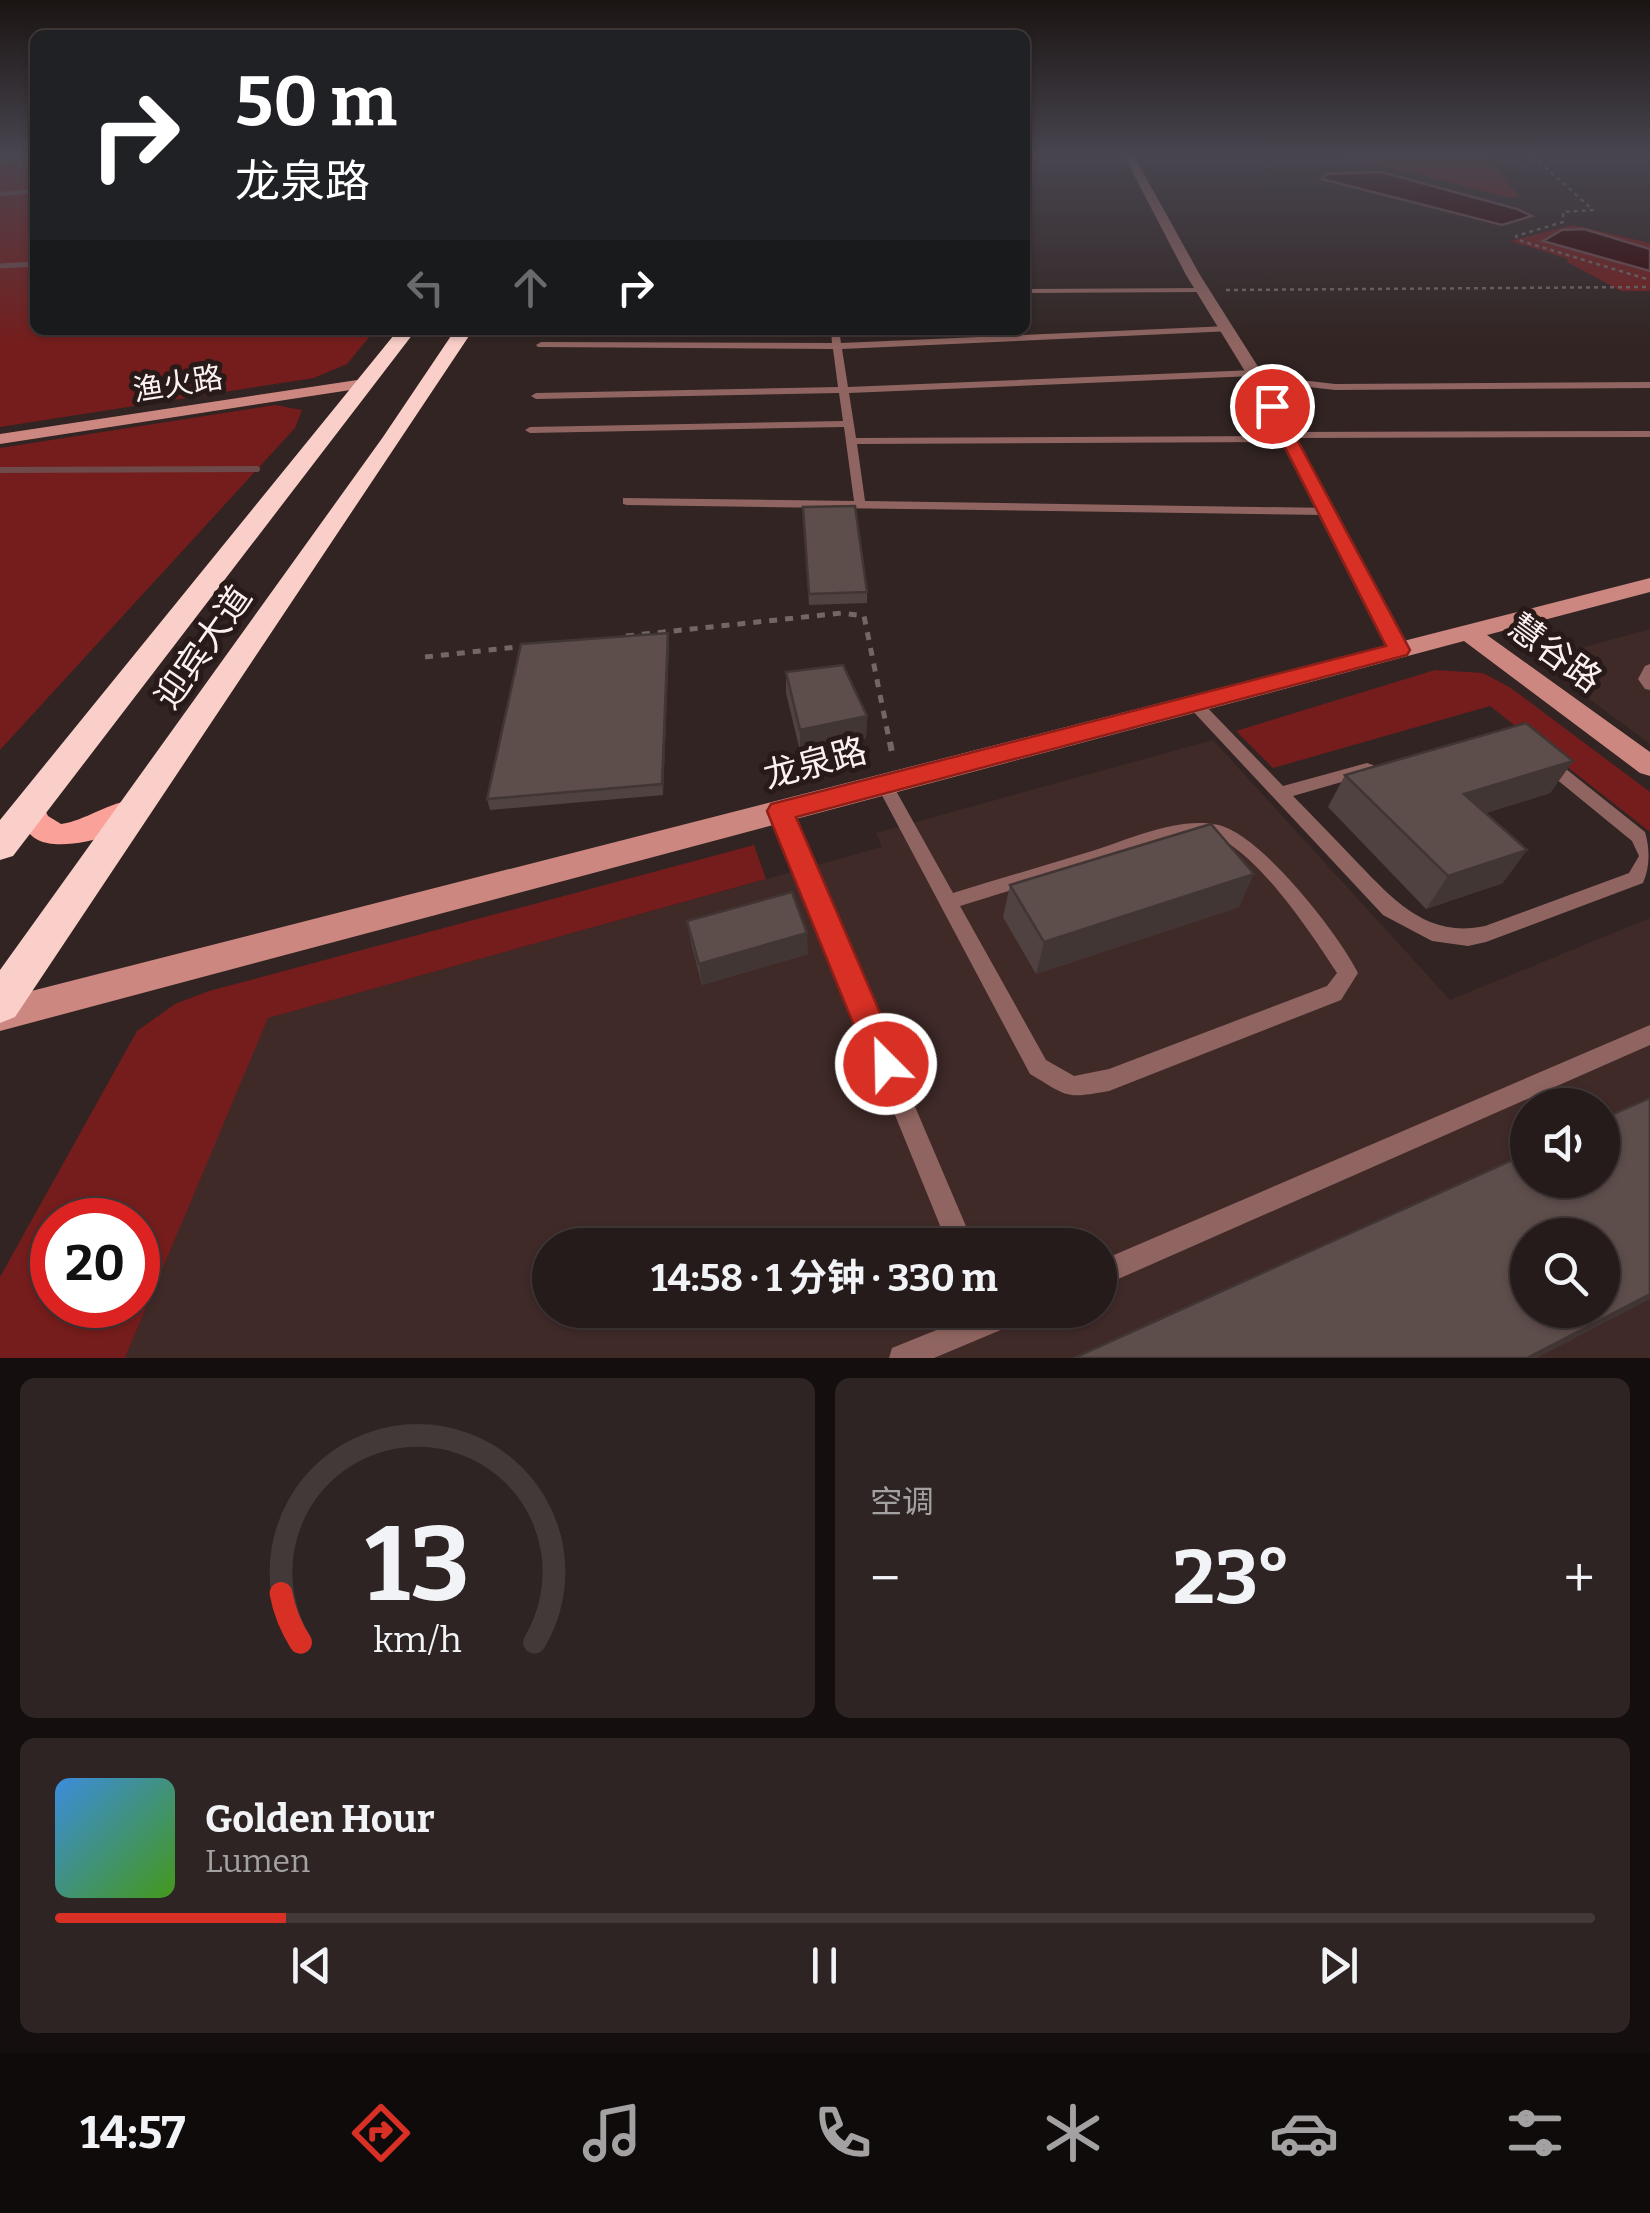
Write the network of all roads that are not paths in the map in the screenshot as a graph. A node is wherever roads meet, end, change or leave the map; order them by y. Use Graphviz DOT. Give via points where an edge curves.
graph roads {
  1 [pos="1163,219"];
  2 [pos="1203,290"];
  3 [pos="1030,291"];
  4 [pos="1228,329"];
  5 [pos="403,335"];
  6 [pos="461,335"];
  7 [pos="837,335"];
  8 [pos="541,345"];
  9 [pos="838,346"];
  10 [pos="1256,376"];
  11 [pos="364,384"];
  12 [pos="1650,385"];
  13 [pos="844,390"];
  14 [pos="536,396"];
  15 [pos="848,424"];
  16 [pos="530,430"];
  17 [pos="1650,434"];
  18 [pos="1288,437"];
  19 [pos="0,439"];
  20 [pos="851,441"];
  21 [pos="627,502"];
  22 [pos="860,504"];
  23 [pos="1326,510"];
  24 [pos="1650,584"];
  25 [pos="1468,632"];
  26 [pos="1399,650"];
  27 [pos="1650,669"];
  28 [pos="1650,686"];
  29 [pos="1194,703"];
  30 [pos="1531,753"];
  31 [pos="1394,761"];
  32 [pos="1650,766"];
  33 [pos="890,782"];
  34 [pos="1279,793"];
  35 [pos="30,808"];
  36 [pos="135,810"];
  37 [pos="780,811"];
  38 [pos="0,846"];
  39 [pos="948,902"];
  40 [pos="0,1004"];
  41 [pos="0,1014"];
  42 [pos="1650,1035"];
  43 [pos="954,1228"];
  44 [pos="1117,1267"];
  45 [pos="965,1328"];
  46 [pos="902,1358"];
  1 -- 2 [label="street"];
  2 -- 3 [label="lane"];
  2 -- 4 [label="street"];
  4 -- 9 [label="lane"];
  4 -- 10 [label="street"];
  5 -- 11 [label="highway, 迎宾大道"];
  6 -- 36 [label="highway, 迎宾大道"];
  7 -- 9 [label="lane"];
  8 -- 9 [label="lane"];
  9 -- 13 [label="lane"];
  10 -- 12 [label="lane" via="1335,387"];
  10 -- 13 [label="lane"];
  10 -- 18 [label="street"];
  11 -- 19 [label="street, 渔火路"];
  11 -- 35 [label="highway, 迎宾大道"];
  13 -- 14 [label="lane"];
  13 -- 15 [label="lane"];
  15 -- 16 [label="lane"];
  15 -- 20 [label="lane"];
  17 -- 18 [label="lane"];
  18 -- 20 [label="lane"];
  18 -- 23 [label="street"];
  20 -- 22 [label="lane"];
  21 -- 22 [label="lane"];
  22 -- 23 [label="lane"];
  23 -- 26 [label="street"];
  24 -- 25 [label="street, 龙泉路"];
  25 -- 26 [label="street, 龙泉路"];
  25 -- 32 [label="street, 慧谷路"];
  26 -- 29 [label="street, 龙泉路"];
  27 -- 28 [label="lane"];
  29 -- 33 [label="street, 龙泉路"];
  29 -- 34 [label="lane"];
  30 -- 34 [label="lane" via="1639,838 1648,856 1644,868 1636,878 1468,938 1432,933 1390,909"];
  31 -- 34 [label="lane"];
  33 -- 37 [label="street, 龙泉路"];
  33 -- 39 [label="lane"];
  35 -- 36 [label="main road" via="36,826 49,835 74,835"];
  35 -- 38 [label="highway, 迎宾大道"];
  36 -- 40 [label="highway, 迎宾大道"];
  37 -- 41 [label="street, 龙泉路"];
  37 -- 43 [label="lane"];
  39 -- 39 [label="lane" via="1038,1067 1072,1087 1109,1080 1334,994 1348,974 1252,854 1229,835 1200,829"];
  42 -- 44 [label="lane"];
  45 -- 46 [label="lane"];
}
